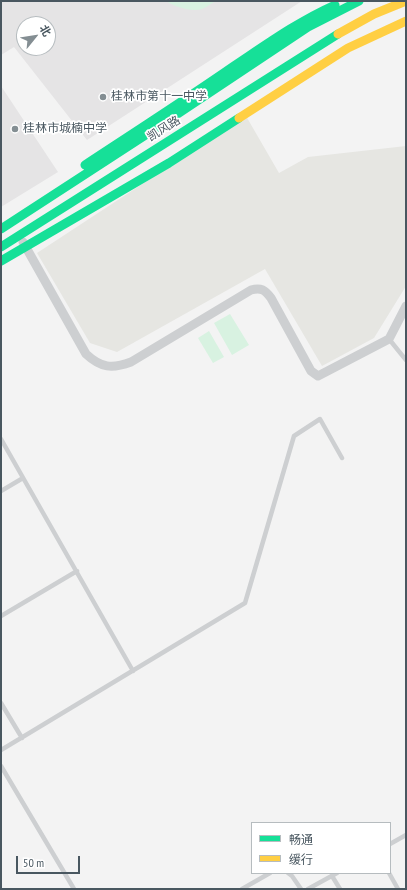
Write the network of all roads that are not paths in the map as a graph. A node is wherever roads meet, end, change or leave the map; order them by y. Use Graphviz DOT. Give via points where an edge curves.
graph roads {
  1 [pos="343,1"];
  2 [pos="359,1"];
  3 [pos="406,2"];
  4 [pos="406,22"];
  5 [pos="1,220"];
  6 [pos="11,222"];
  7 [pos="1,229"];
  8 [pos="19,235"];
  9 [pos="25,246"];
  10 [pos="1,247"];
  11 [pos="1,261"];
  12 [pos="406,306"];
  13 [pos="388,340"];
  14 [pos="406,360"];
  15 [pos="1,439"];
  16 [pos="342,458"];
  17 [pos="24,478"];
  18 [pos="1,491"];
  19 [pos="76,571"];
  20 [pos="1,616"];
  21 [pos="133,671"];
  22 [pos="1,703"];
  23 [pos="22,738"];
  24 [pos="1,750"];
  25 [pos="1,766"];
  26 [pos="406,835"];
  27 [pos="391,843"];
  28 [pos="268,874"];
  29 [pos="289,874"];
  30 [pos="336,874"];
  31 [pos="390,874"];
  32 [pos="332,876"];
  33 [pos="74,889"];
  34 [pos="242,889"];
  35 [pos="301,889"];
  36 [pos="308,889"];
  37 [pos="340,889"];
  38 [pos="398,889"];
  1 -- 5 [label="main road" via="281,34"];
  2 -- 6 [label="main road, 凯风路" via="308,27"];
  3 -- 8 [label="main road, 凯风路" via="392,6 324,42"];
  4 -- 9 [label="main road" via="348,48 182,156"];
  6 -- 7 [label="main road, 凯风路"];
  6 -- 8 [label="street"];
  8 -- 9 [label="street"];
  8 -- 10 [label="main road, 凯风路"];
  9 -- 11 [label="main road"];
  9 -- 13 [label="street" via="86,354 102,365 112,366 131,362 258,288 264,290 271,298 311,372 316,376"];
  12 -- 13 [label="street"];
  13 -- 14 [label="lane"];
  15 -- 17 [label="lane"];
  16 -- 21 [label="lane" via="320,419 294,436 246,603"];
  17 -- 18 [label="lane"];
  17 -- 19 [label="lane"];
  19 -- 20 [label="lane"];
  19 -- 21 [label="lane"];
  21 -- 23 [label="lane"];
  22 -- 23 [label="lane"];
  23 -- 24 [label="lane"];
  25 -- 33 [label="lane"];
  26 -- 27 [label="lane"];
  28 -- 34 [label="lane"];
  29 -- 35 [label="lane"];
  30 -- 32 [label="lane"];
  31 -- 38 [label="lane"];
  32 -- 36 [label="lane"];
  32 -- 37 [label="lane"];
}
